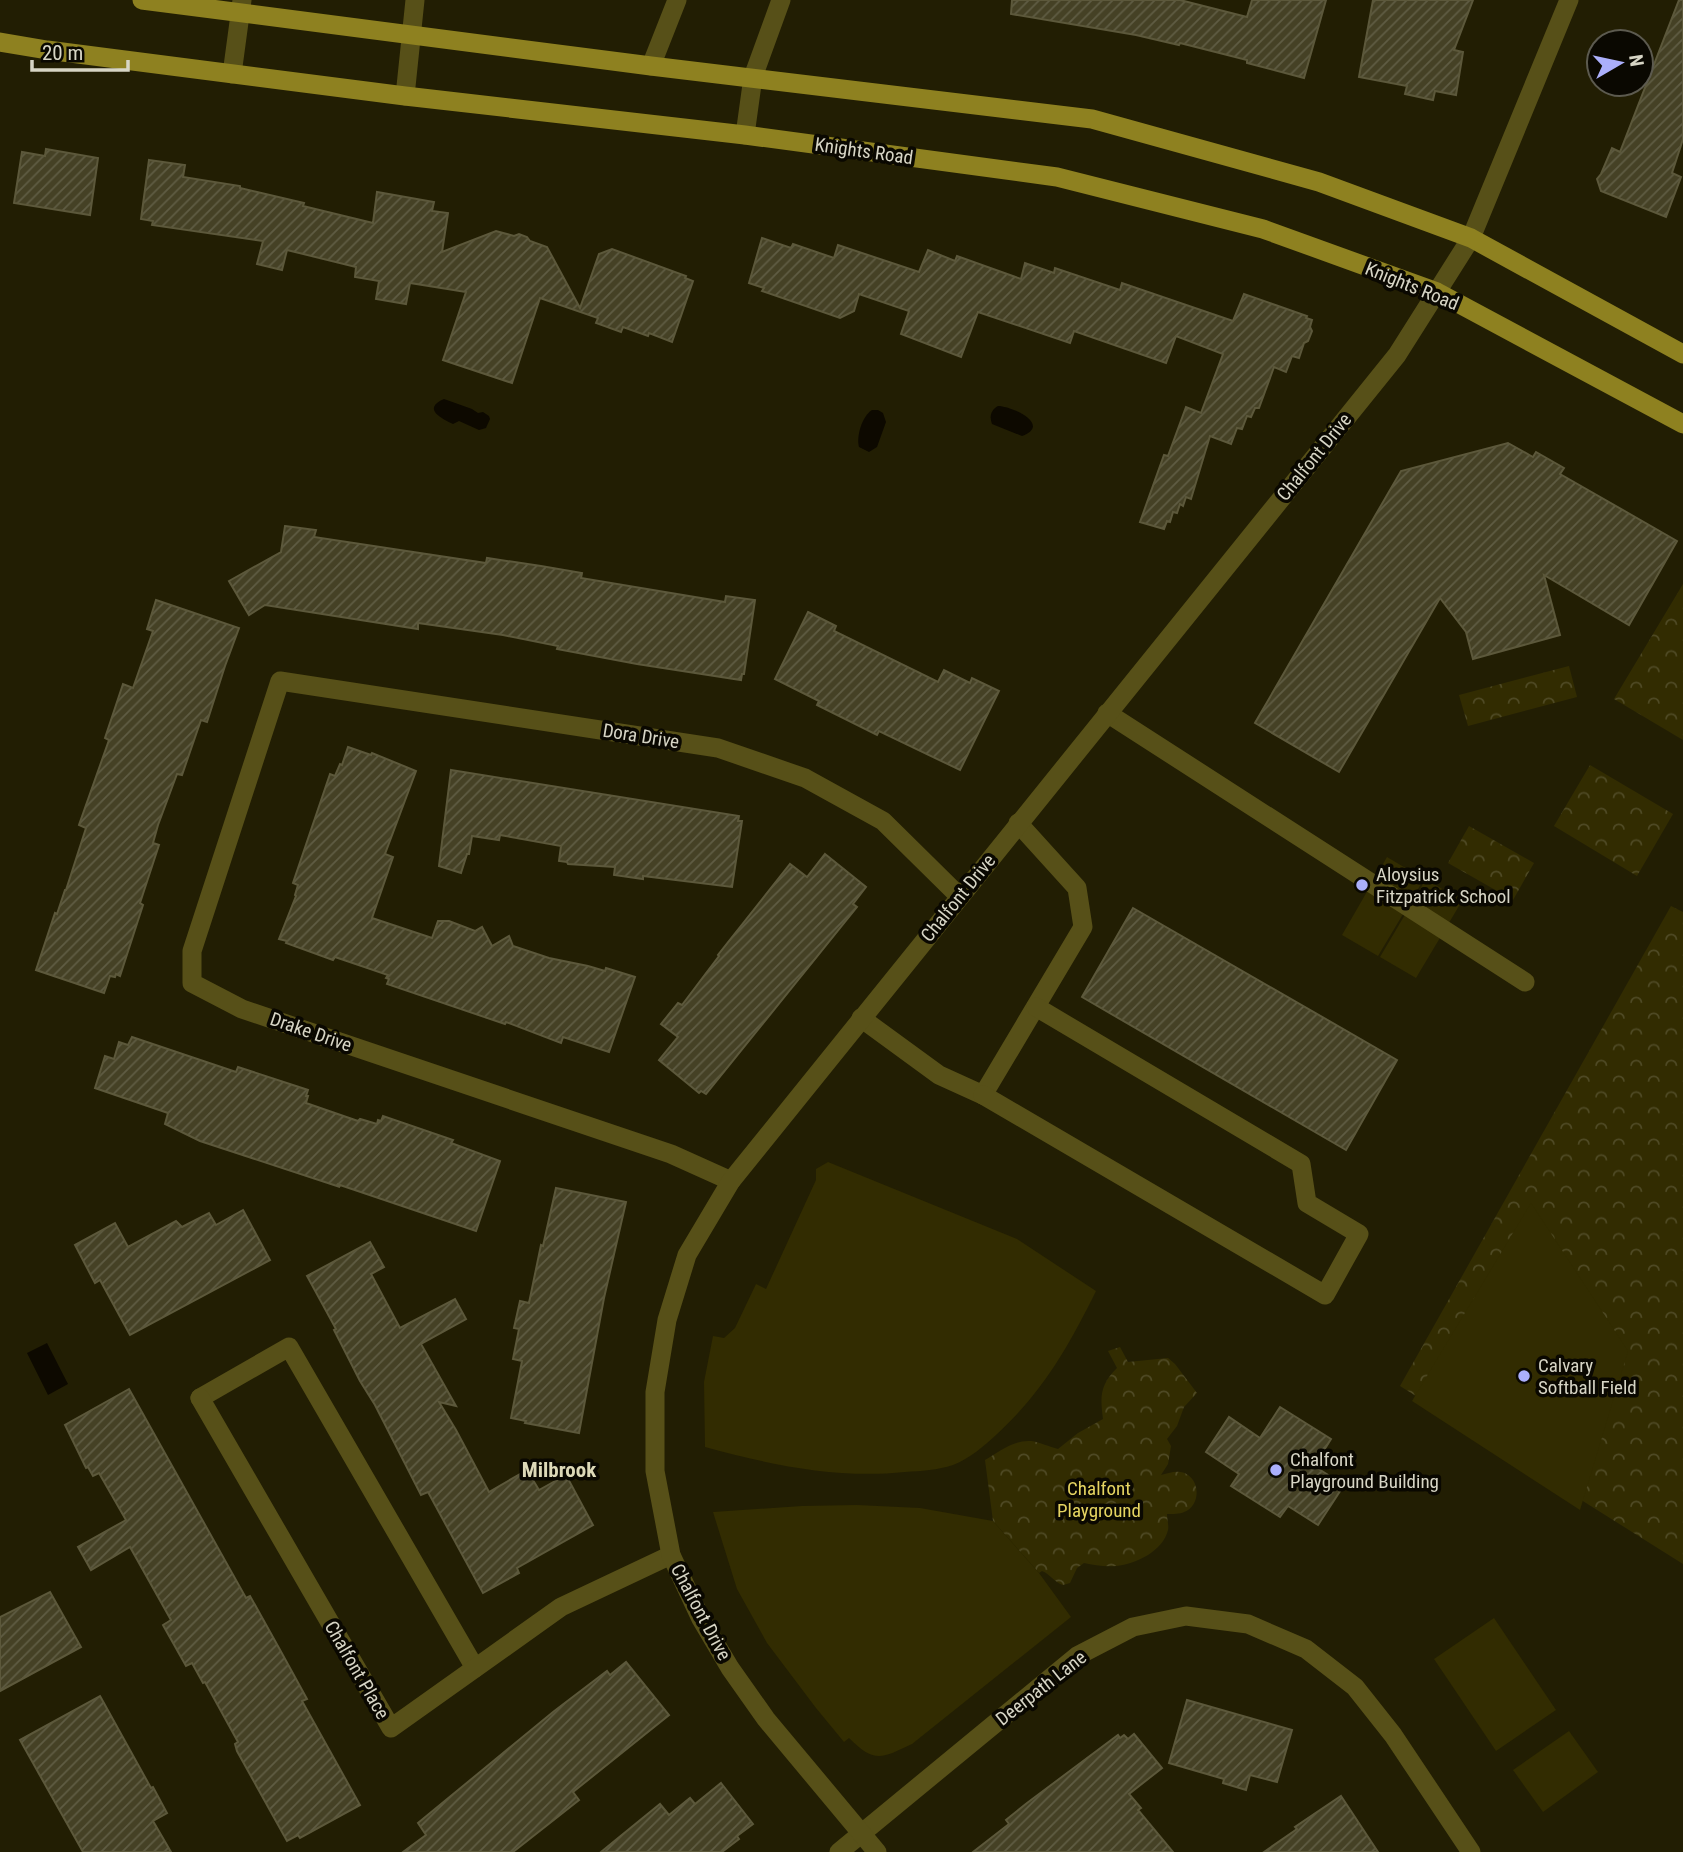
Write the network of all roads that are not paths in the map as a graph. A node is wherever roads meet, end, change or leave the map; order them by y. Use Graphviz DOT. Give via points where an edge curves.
graph roads {
  1 [pos="142,0"];
  2 [pos="415,0"];
  3 [pos="677,0"];
  4 [pos="781,0"];
  5 [pos="1569,0"];
  6 [pos="241,7"];
  7 [pos="411,35"];
  8 [pos="0,42"];
  9 [pos="651,66"];
  10 [pos="232,74"];
  11 [pos="753,77"];
  12 [pos="405,96"];
  13 [pos="745,135"];
  14 [pos="1471,238"];
  15 [pos="1437,292"];
  16 [pos="1683,354"];
  17 [pos="1683,424"];
  18 [pos="280,681"];
  19 [pos="1107,713"];
  20 [pos="1018,823"];
  21 [pos="959,896"];
  22 [pos="1525,982"];
  23 [pos="1036,1007"];
  24 [pos="861,1018"];
  25 [pos="983,1095"];
  26 [pos="731,1181"];
  27 [pos="671,1555"];
  28 [pos="475,1668"];
  29 [pos="862,1833"];
  30 [pos="839,1852"];
  31 [pos="877,1852"];
  32 [pos="1471,1852"];
  1 -- 6 [label="main road"];
  2 -- 7 [label="street"];
  3 -- 9 [label="street"];
  4 -- 11 [label="street"];
  5 -- 14 [label="street, Chalfont Drive"];
  6 -- 7 [label="main road"];
  6 -- 10 [label="street"];
  7 -- 9 [label="main road"];
  7 -- 12 [label="street"];
  8 -- 10 [label="main road, Knights Road"];
  9 -- 11 [label="main road"];
  10 -- 12 [label="main road, Knights Road"];
  11 -- 13 [label="street"];
  11 -- 14 [label="main road" via="1092,119 1319,182"];
  12 -- 13 [label="main road, Knights Road"];
  13 -- 15 [label="main road, Knights Road" via="1057,177 1263,229"];
  14 -- 15 [label="street, Chalfont Drive"];
  14 -- 16 [label="main road"];
  15 -- 17 [label="main road, Knights Road"];
  15 -- 19 [label="street, Chalfont Drive" via="1397,355"];
  18 -- 21 [label="street, Dora Drive" via="718,748 805,778 883,821"];
  18 -- 26 [label="street, Drake Drive" via="191,951 192,983 242,1009 671,1154"];
  19 -- 20 [label="street, Chalfont Drive"];
  19 -- 22 [label="street"];
  20 -- 21 [label="street, Chalfont Drive"];
  20 -- 23 [label="street" via="1077,888 1083,927"];
  21 -- 24 [label="street, Chalfont Drive"];
  23 -- 25 [label="street"];
  23 -- 25 [label="street" via="1301,1164 1307,1203 1359,1234 1325,1294"];
  24 -- 25 [label="street" via="939,1075"];
  24 -- 26 [label="street, Chalfont Drive"];
  26 -- 27 [label="street, Chalfont Drive" via="687,1255 667,1320 655,1392 655,1471"];
  27 -- 28 [label="street, Chalfont Place" via="561,1607"];
  27 -- 29 [label="street, Chalfont Drive" via="730,1668 766,1719"];
  28 -- 28 [label="street, Chalfont Place" via="391,1728 200,1398 289,1347"];
  29 -- 30 [label="street, Deerpath Lane"];
  29 -- 31 [label="street, Chalfont Drive"];
  29 -- 32 [label="street, Deerpath Lane" via="1077,1656 1133,1627 1186,1616 1248,1623 1306,1649 1355,1687"];
}
